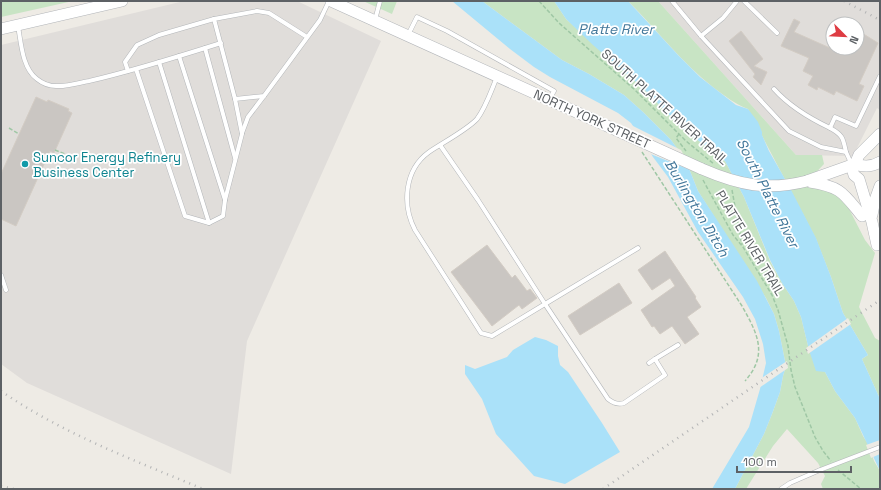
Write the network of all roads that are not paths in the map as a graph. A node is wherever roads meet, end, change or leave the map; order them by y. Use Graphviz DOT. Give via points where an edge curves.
graph roads {
  1 [pos="122,1"];
  2 [pos="330,1"];
  3 [pos="380,1"];
  4 [pos="672,1"];
  5 [pos="737,1"];
  6 [pos="744,1"];
  7 [pos="214,19"];
  8 [pos="375,21"];
  9 [pos="18,25"];
  10 [pos="1,29"];
  11 [pos="777,33"];
  12 [pos="408,35"];
  13 [pos="701,36"];
  14 [pos="307,37"];
  15 [pos="221,44"];
  16 [pos="205,48"];
  17 [pos="179,56"];
  18 [pos="158,62"];
  19 [pos="136,69"];
  20 [pos="128,71"];
  21 [pos="498,76"];
  22 [pos="880,76"];
  23 [pos="774,89"];
  24 [pos="264,96"];
  25 [pos="235,99"];
  26 [pos="550,100"];
  27 [pos="830,128"];
  28 [pos="242,134"];
  29 [pos="880,134"];
  30 [pos="440,145"];
  31 [pos="846,152"];
  32 [pos="235,160"];
  33 [pos="880,162"];
  34 [pos="854,168"];
  35 [pos="807,181"];
  36 [pos="880,186"];
  37 [pos="225,200"];
  38 [pos="862,216"];
  39 [pos="872,222"];
  40 [pos="209,224"];
  41 [pos="878,247"];
  42 [pos="638,248"];
  43 [pos="1,275"];
  44 [pos="6,290"];
  45 [pos="545,304"];
  46 [pos="678,345"];
  47 [pos="655,359"];
  48 [pos="649,363"];
  49 [pos="880,447"];
  50 [pos="781,489"];
  1 -- 9 [label="main road"];
  2 -- 8 [label="main road, NORTH YORK STREET"];
  2 -- 14 [label="lane"];
  3 -- 8 [label="lane"];
  4 -- 13 [label="lane"];
  5 -- 13 [label="lane" via="723,18"];
  6 -- 11 [label="lane"];
  7 -- 14 [label="lane" via="257,11 268,13"];
  7 -- 15 [label="lane"];
  7 -- 20 [label="lane" via="159,35 137,45 125,62"];
  8 -- 12 [label="main road, NORTH YORK STREET"];
  9 -- 10 [label="main road"];
  9 -- 20 [label="lane" via="26,64 35,78 42,82 67,86"];
  12 -- 21 [label="main road, NORTH YORK STREET"];
  12 -- 26 [label="lane" via="417,17 554,91"];
  13 -- 31 [label="lane" via="789,131 821,147"];
  14 -- 24 [label="lane"];
  15 -- 16 [label="lane"];
  15 -- 25 [label="lane"];
  16 -- 17 [label="lane"];
  16 -- 32 [label="lane"];
  17 -- 18 [label="lane"];
  17 -- 37 [label="lane"];
  18 -- 19 [label="lane"];
  18 -- 40 [label="lane"];
  19 -- 20 [label="lane"];
  19 -- 40 [label="lane" via="185,216"];
  21 -- 26 [label="main road, NORTH YORK STREET"];
  21 -- 30 [label="lane" via="476,119"];
  22 -- 27 [label="lane" via="856,126 835,117"];
  23 -- 27 [label="lane" via="802,114"];
  24 -- 25 [label="lane"];
  24 -- 28 [label="lane" via="248,117"];
  25 -- 28 [label="lane"];
  26 -- 35 [label="main road, NORTH YORK STREET, bridge" via="638,140 686,157 702,173 752,185 783,186"];
  27 -- 31 [label="lane" via="843,138"];
  28 -- 32 [label="lane"];
  29 -- 34 [label="main road" via="858,155"];
  30 -- 45 [label="lane"];
  30 -- 45 [label="lane" via="427,153 414,170 407,189 407,210 415,230 481,333 492,336"];
  31 -- 34 [label="lane"];
  32 -- 37 [label="lane"];
  33 -- 34 [label="main road, NORTH YORK STREET"];
  34 -- 35 [label="main road, NORTH YORK STREET"];
  34 -- 38 [label="main road" via="852,180"];
  34 -- 39 [label="main road"];
  35 -- 38 [label="main road" via="837,188"];
  36 -- 39 [label="main road" via="874,200"];
  37 -- 40 [label="lane" via="223,216"];
  38 -- 41 [label="main road"];
  39 -- 41 [label="main road"];
  42 -- 45 [label="lane"];
  43 -- 44 [label="lane"];
  45 -- 47 [label="lane" via="612,402 624,403 665,375"];
  46 -- 47 [label="lane"];
  47 -- 48 [label="lane"];
  49 -- 50 [label="lane, bridge" via="800,478"];
}
